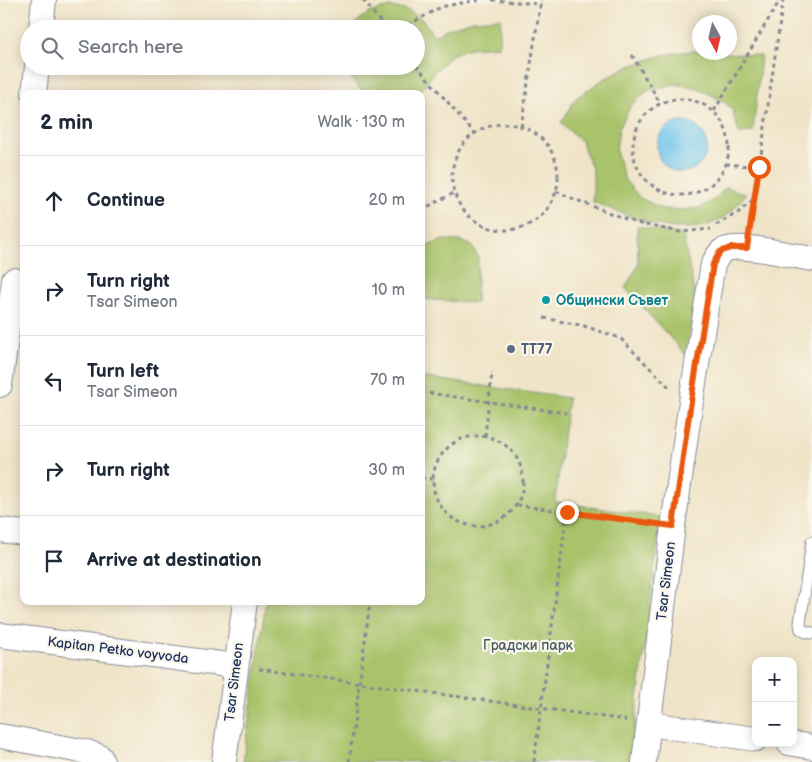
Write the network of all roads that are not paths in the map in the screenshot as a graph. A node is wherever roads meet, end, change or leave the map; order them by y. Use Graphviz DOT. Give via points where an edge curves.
graph roads {
  1 [pos="44,0"];
  2 [pos="42,20"];
  3 [pos="36,75"];
  4 [pos="34,90"];
  5 [pos="812,259"];
  6 [pos="12,280"];
  7 [pos="0,384"];
  8 [pos="0,530"];
  9 [pos="20,532"];
  10 [pos="812,542"];
  11 [pos="244,605"];
  12 [pos="812,633"];
  13 [pos="0,635"];
  14 [pos="236,666"];
  15 [pos="649,724"];
  16 [pos="0,736"];
  17 [pos="752,738"];
  18 [pos="797,744"];
  19 [pos="812,746"];
  20 [pos="102,762"];
  21 [pos="224,762"];
  22 [pos="644,762"];
  1 -- 2 [label="street"];
  3 -- 4 [label="street"];
  5 -- 15 [label="street, Tsar Simeon" via="730,248 720,252 713,264 673,526"];
  6 -- 7 [label="street"];
  8 -- 9 [label="street"];
  10 -- 12 [label="lane" via="800,623 801,629"];
  11 -- 14 [label="street, Tsar Simeon"];
  13 -- 14 [label="street, Kapitan Petko voyvoda"];
  14 -- 21 [label="street, Tsar Simeon"];
  15 -- 17 [label="street"];
  15 -- 22 [label="street, Tsar Simeon"];
  16 -- 20 [label="street" via="87,752 100,757"];
  18 -- 19 [label="street"];
}
